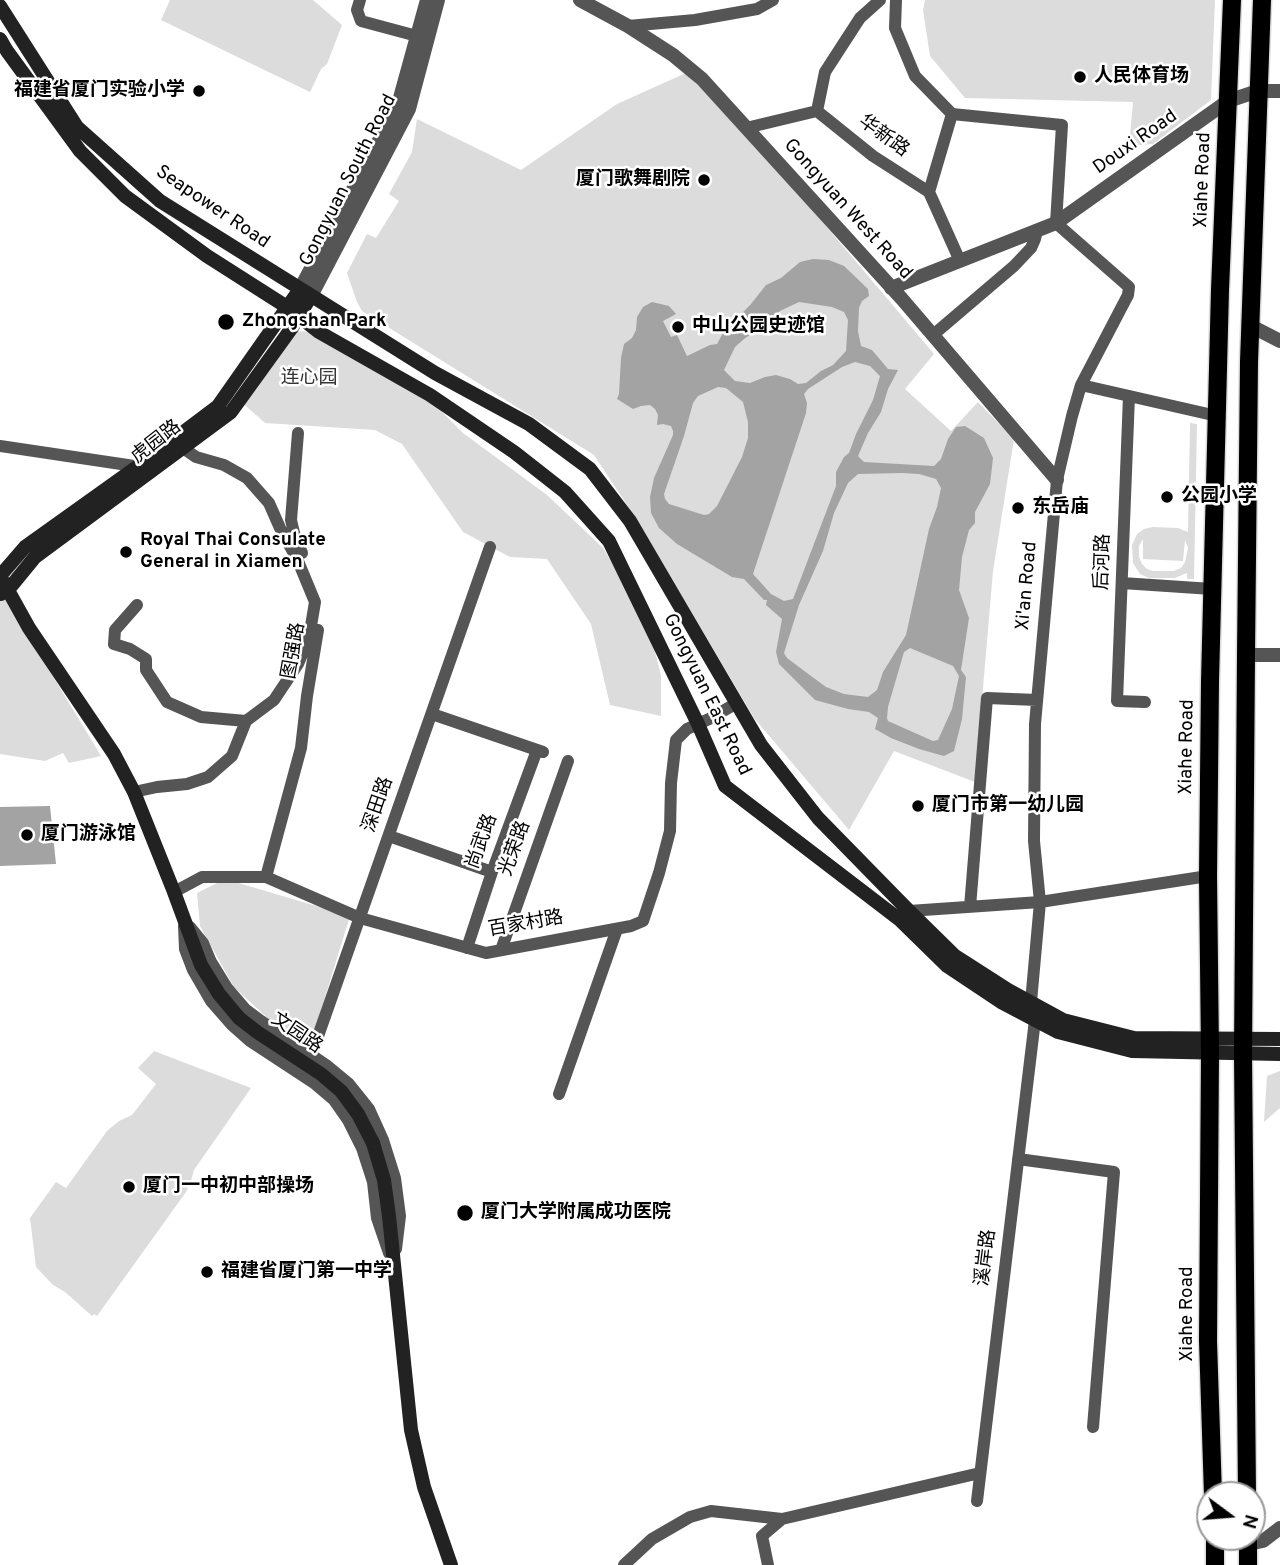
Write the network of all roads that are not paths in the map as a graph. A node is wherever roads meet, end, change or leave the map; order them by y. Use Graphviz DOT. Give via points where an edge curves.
graph roads {
  1 [pos="360,0"];
  2 [pos="427,0"];
  3 [pos="438,0"];
  4 [pos="580,0"];
  5 [pos="773,0"];
  6 [pos="880,0"];
  7 [pos="896,0"];
  8 [pos="1232,0"];
  9 [pos="1262,0"];
  10 [pos="0,6"];
  11 [pos="628,26"];
  12 [pos="417,36"];
  13 [pos="2,48"];
  14 [pos="1258,91"];
  15 [pos="1280,91"];
  16 [pos="1228,101"];
  17 [pos="817,110"];
  18 [pos="952,114"];
  19 [pos="746,128"];
  20 [pos="929,192"];
  21 [pos="1056,223"];
  22 [pos="1037,230"];
  23 [pos="960,261"];
  24 [pos="891,288"];
  25 [pos="306,292"];
  26 [pos="293,312"];
  27 [pos="1251,326"];
  28 [pos="933,335"];
  29 [pos="1280,341"];
  30 [pos="1081,385"];
  31 [pos="1129,396"];
  32 [pos="1217,416"];
  33 [pos="298,433"];
  34 [pos="0,446"];
  35 [pos="183,448"];
  36 [pos="137,467"];
  37 [pos="155,470"];
  38 [pos="1057,480"];
  39 [pos="490,547"];
  40 [pos="0,576"];
  41 [pos="1122,583"];
  42 [pos="1212,589"];
  43 [pos="4,593"];
  44 [pos="137,605"];
  45 [pos="1246,654"];
  46 [pos="1280,655"];
  47 [pos="1037,699"];
  48 [pos="1145,702"];
  49 [pos="737,703"];
  50 [pos="432,714"];
  51 [pos="246,721"];
  52 [pos="698,724"];
  53 [pos="568,761"];
  54 [pos="134,792"];
  55 [pos="389,836"];
  56 [pos="492,872"];
  57 [pos="1208,876"];
  58 [pos="265,877"];
  59 [pos="174,892"];
  60 [pos="1040,902"];
  61 [pos="970,907"];
  62 [pos="909,911"];
  63 [pos="360,918"];
  64 [pos="184,920"];
  65 [pos="617,929"];
  66 [pos="467,948"];
  67 [pos="501,950"];
  68 [pos="1031,1003"];
  69 [pos="1035,1020"];
  70 [pos="1280,1039"];
  71 [pos="1210,1045"];
  72 [pos="1243,1046"];
  73 [pos="1280,1054"];
  74 [pos="312,1055"];
  75 [pos="304,1076"];
  76 [pos="559,1094"];
  77 [pos="1018,1159"];
  78 [pos="394,1267"];
  79 [pos="1093,1427"];
  80 [pos="980,1473"];
  81 [pos="1213,1481"];
  82 [pos="1247,1481"];
  83 [pos="977,1501"];
  84 [pos="782,1520"];
  85 [pos="1280,1528"];
  86 [pos="1266,1539"];
  87 [pos="451,1565"];
  88 [pos="624,1565"];
  89 [pos="768,1565"];
  1 -- 12 [label="street" via="361,21"];
  2 -- 12 [label="street, Gongyuan South Road"];
  3 -- 25 [label="street, Gongyuan South Road" via="410,109"];
  4 -- 11 [label="street, Gongyuan West Road"];
  5 -- 11 [label="street" via="757,9"];
  6 -- 17 [label="street" via="860,18 825,72"];
  7 -- 18 [label="street" via="895,28 915,76"];
  8 -- 16 [label="main road, Xiahe Road"];
  9 -- 14 [label="main road"];
  10 -- 25 [label="main road, Seapower Road" via="77,127 160,201"];
  11 -- 19 [label="street, Gongyuan West Road" via="702,79"];
  12 -- 25 [label="street, Gongyuan South Road" via="398,105"];
  13 -- 26 [label="main road, Seapower Road" via="80,151 125,196"];
  14 -- 15 [label="street, Douxi Road"];
  14 -- 16 [label="street, Douxi Road"];
  14 -- 27 [label="main road"];
  16 -- 21 [label="street, Douxi Road"];
  16 -- 32 [label="main road, Xiahe Road"];
  17 -- 19 [label="street"];
  17 -- 20 [label="street, 华新路" via="873,156"];
  18 -- 20 [label="street"];
  18 -- 21 [label="street" via="1062,125"];
  19 -- 24 [label="street, Gongyuan West Road"];
  20 -- 23 [label="street"];
  21 -- 22 [label="street, Douxi Road"];
  21 -- 30 [label="street, Xi'an Road" via="1129,288"];
  22 -- 23 [label="street, Douxi Road"];
  22 -- 28 [label="street" via="1031,248 1014,266"];
  23 -- 24 [label="street, Douxi Road"];
  24 -- 28 [label="street, Gongyuan West Road"];
  25 -- 26 [label="main road, 虎园路"];
  25 -- 49 [label="main road, Gongyuan East Road" via="435,373 529,424 590,469 630,521"];
  26 -- 35 [label="main road, 虎园路" via="231,412"];
  26 -- 36 [label="main road, 虎园路" via="218,406"];
  26 -- 52 [label="main road, Gongyuan East Road" via="430,395 565,492 609,541"];
  27 -- 29 [label="street"];
  27 -- 45 [label="main road"];
  28 -- 38 [label="street, Gongyuan West Road"];
  30 -- 31 [label="street"];
  30 -- 38 [label="street, Xi'an Road"];
  31 -- 32 [label="street"];
  31 -- 41 [label="street, 后河路"];
  32 -- 42 [label="main road, Xiahe Road"];
  33 -- 58 [label="street, 图强路" via="291,520 321,611 301,748"];
  34 -- 36 [label="street"];
  35 -- 37 [label="main road, 虎园路"];
  35 -- 51 [label="street" via="247,478 269,503 315,602 309,638 298,664 274,700"];
  36 -- 37 [label="street"];
  36 -- 40 [label="main road, 虎园路" via="25,547"];
  37 -- 43 [label="main road, 虎园路" via="35,557"];
  38 -- 47 [label="street, Xi'an Road"];
  39 -- 50 [label="street, 深田路"];
  40 -- 43 [label="main road, 文园路"];
  41 -- 42 [label="street"];
  41 -- 48 [label="street, 后河路" via="1117,701"];
  42 -- 57 [label="main road, Xiahe Road"];
  43 -- 54 [label="main road, 文园路" via="114,754"];
  44 -- 51 [label="street" via="115,629 114,645 146,659 146,670 167,702 201,717"];
  45 -- 46 [label="street"];
  45 -- 72 [label="main road"];
  47 -- 60 [label="street, Xi'an Road" via="1034,841"];
  47 -- 61 [label="street" via="987,698"];
  49 -- 52 [label="street, 百家村路"];
  49 -- 62 [label="main road, Gongyuan East Road" via="761,745 818,818"];
  50 -- 55 [label="street, 深田路"];
  50 -- 56 [label="street, 尚武路" via="540,751"];
  51 -- 54 [label="street" via="232,756 208,777"];
  52 -- 65 [label="street, 百家村路" via="676,740 670,831 643,920"];
  52 -- 69 [label="main road, Gongyuan East Road" via="725,786 900,920 947,966"];
  53 -- 67 [label="street, 光荣路"];
  54 -- 59 [label="main road, 文园路"];
  55 -- 56 [label="street"];
  55 -- 63 [label="street, 深田路"];
  56 -- 66 [label="street, 尚武路"];
  57 -- 60 [label="street"];
  57 -- 71 [label="main road, Xiahe Road"];
  58 -- 59 [label="street, 百家村路" via="202,877"];
  58 -- 63 [label="street, 百家村路"];
  59 -- 64 [label="main road, 文园路"];
  60 -- 61 [label="street"];
  60 -- 68 [label="street, Xi'an Road"];
  61 -- 62 [label="street"];
  62 -- 68 [label="main road, Gongyuan East Road" via="955,956"];
  63 -- 66 [label="street, 百家村路"];
  63 -- 74 [label="street, 深田路"];
  64 -- 74 [label="street" via="245,1009"];
  64 -- 75 [label="street" via="185,949 211,1001 250,1041"];
  64 -- 78 [label="main road, 文园路, bridge" via="201,965 239,1018 321,1074 358,1114 384,1180"];
  65 -- 67 [label="street, 百家村路"];
  65 -- 76 [label="street"];
  66 -- 67 [label="street, 百家村路" via="486,953"];
  68 -- 71 [label="main road, Gongyuan East Road" via="1063,1020 1134,1038"];
  69 -- 71 [label="main road, Gongyuan East Road" via="1058,1032 1132,1051"];
  69 -- 77 [label="street, 溪岸路"];
  70 -- 72 [label="main road"];
  71 -- 72 [label="main road, Gongyuan East Road"];
  71 -- 81 [label="main road, Xiahe Road" via="1208,1341"];
  72 -- 73 [label="main road"];
  72 -- 82 [label="main road"];
  74 -- 75 [label="street, 深田路"];
  74 -- 78 [label="street" via="349,1084 369,1109 383,1140 400,1216"];
  75 -- 78 [label="street" via="334,1100 362,1148 373,1182 377,1218"];
  77 -- 79 [label="street" via="1114,1172"];
  77 -- 80 [label="street, 溪岸路"];
  78 -- 87 [label="main road, 文园路" via="411,1430 424,1487"];
  80 -- 83 [label="street, 溪岸路"];
  80 -- 84 [label="street"];
  84 -- 88 [label="street" via="711,1511 690,1517 652,1539"];
  84 -- 89 [label="street" via="762,1536"];
  85 -- 86 [label="street"];
}
